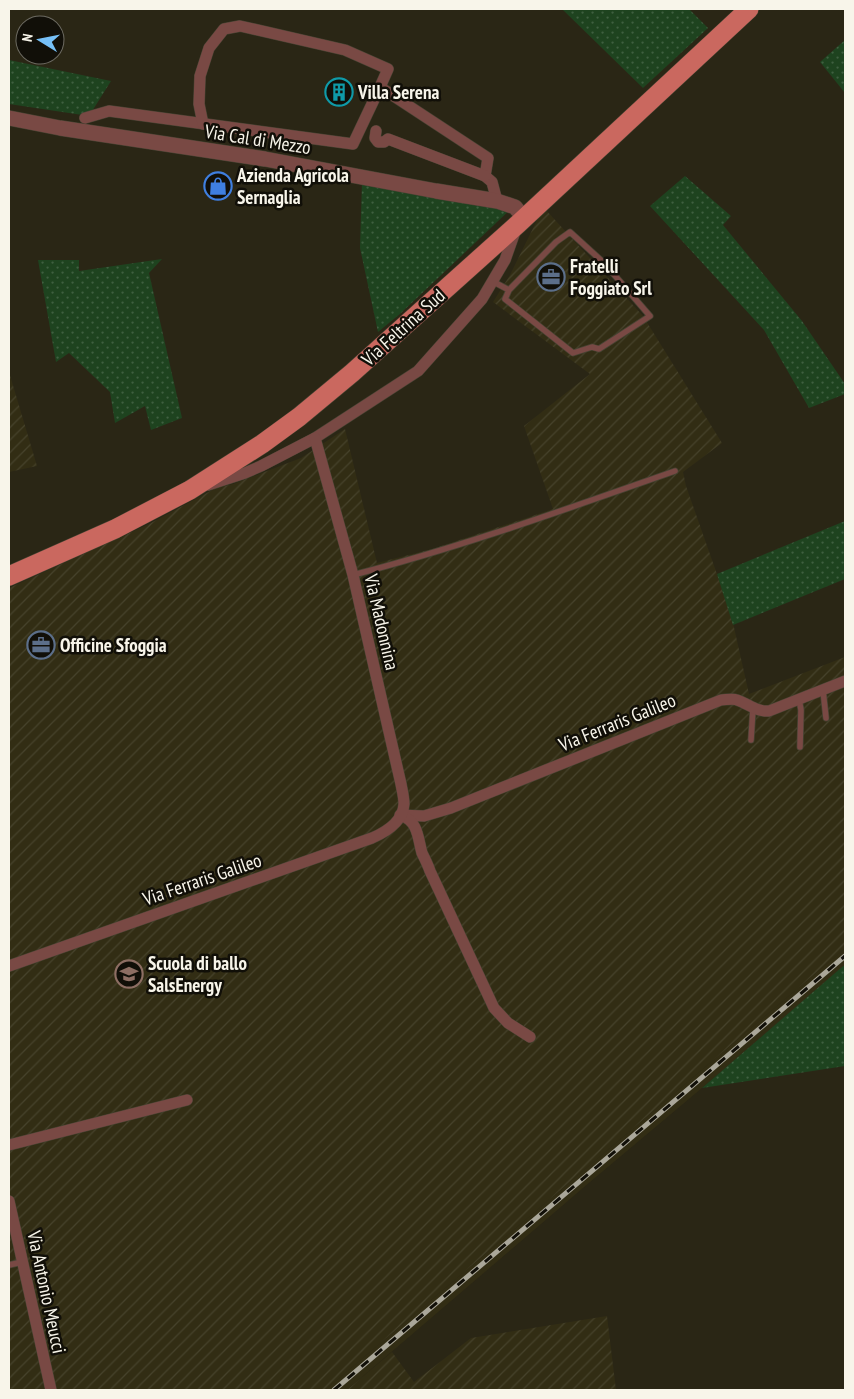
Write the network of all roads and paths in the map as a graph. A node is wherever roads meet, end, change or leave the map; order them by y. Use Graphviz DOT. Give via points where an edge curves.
graph roads {
  1 [pos="749,9"];
  2 [pos="380,87"];
  3 [pos="9,118"];
  4 [pos="85,118"];
  5 [pos="203,124"];
  6 [pos="361,127"];
  7 [pos="485,176"];
  8 [pos="497,201"];
  9 [pos="521,221"];
  10 [pos="492,281"];
  11 [pos="509,290"];
  12 [pos="315,438"];
  13 [pos="675,471"];
  14 [pos="190,490"];
  15 [pos="353,574"];
  16 [pos="9,576"];
  17 [pos="845,681"];
  18 [pos="823,690"];
  19 [pos="799,699"];
  20 [pos="753,708"];
  21 [pos="826,718"];
  22 [pos="751,740"];
  23 [pos="800,747"];
  24 [pos="400,815"];
  25 [pos="9,966"];
  26 [pos="530,1037"];
  27 [pos="187,1100"];
  28 [pos="9,1145"];
  29 [pos="9,1201"];
  30 [pos="22,1262"];
  31 [pos="9,1265"];
  32 [pos="50,1390"];
  1 -- 9 [label="main road, Via Feltrina Sud"];
  2 -- 5 [label="street" via="388,68 345,50 240,26 224,29 209,48 200,76 199,104"];
  2 -- 6 [label="street"];
  2 -- 7 [label="street" via="488,158"];
  3 -- 8 [label="street, Via Cal di Mezzo" via="265,159"];
  4 -- 5 [label="street" via="109,111"];
  5 -- 6 [label="street" via="353,144"];
  6 -- 7 [label="street" via="376,131 378,142 388,140"];
  7 -- 8 [label="street" via="492,182"];
  8 -- 9 [label="street, Via Cal di Mezzo" via="515,207"];
  9 -- 10 [label="street" via="505,260"];
  9 -- 14 [label="main road, Via Feltrina Sud" via="327,395 262,444"];
  10 -- 11 [label="lane"];
  10 -- 12 [label="street" via="482,299 418,370"];
  11 -- 11 [label="lane" via="505,299 573,353 592,347 599,349 650,316 604,264 570,232"];
  12 -- 14 [label="street" via="244,473"];
  12 -- 15 [label="street, Via Madonnina"];
  13 -- 15 [label="lane" via="509,529"];
  14 -- 16 [label="main road, Via Feltrina Sud" via="116,529"];
  15 -- 24 [label="street, Via Madonnina" via="403,794"];
  17 -- 18 [label="street, Via Ferraris Galileo"];
  18 -- 19 [label="street, Via Ferraris Galileo"];
  18 -- 21 [label="lane"];
  19 -- 20 [label="street, Via Ferraris Galileo" via="769,711"];
  19 -- 23 [label="lane"];
  20 -- 22 [label="lane"];
  20 -- 24 [label="street, Via Ferraris Galileo" via="738,700 720,700 451,808 424,816"];
  24 -- 25 [label="street, Via Ferraris Galileo" via="388,829 372,838"];
  24 -- 26 [label="street" via="414,824 430,871 494,1008 508,1023"];
  27 -- 28 [label="street"];
  29 -- 30 [label="street, Via Antonio Meucci"];
  30 -- 31 [label="lane"];
  30 -- 32 [label="street, Via Antonio Meucci"];
}
